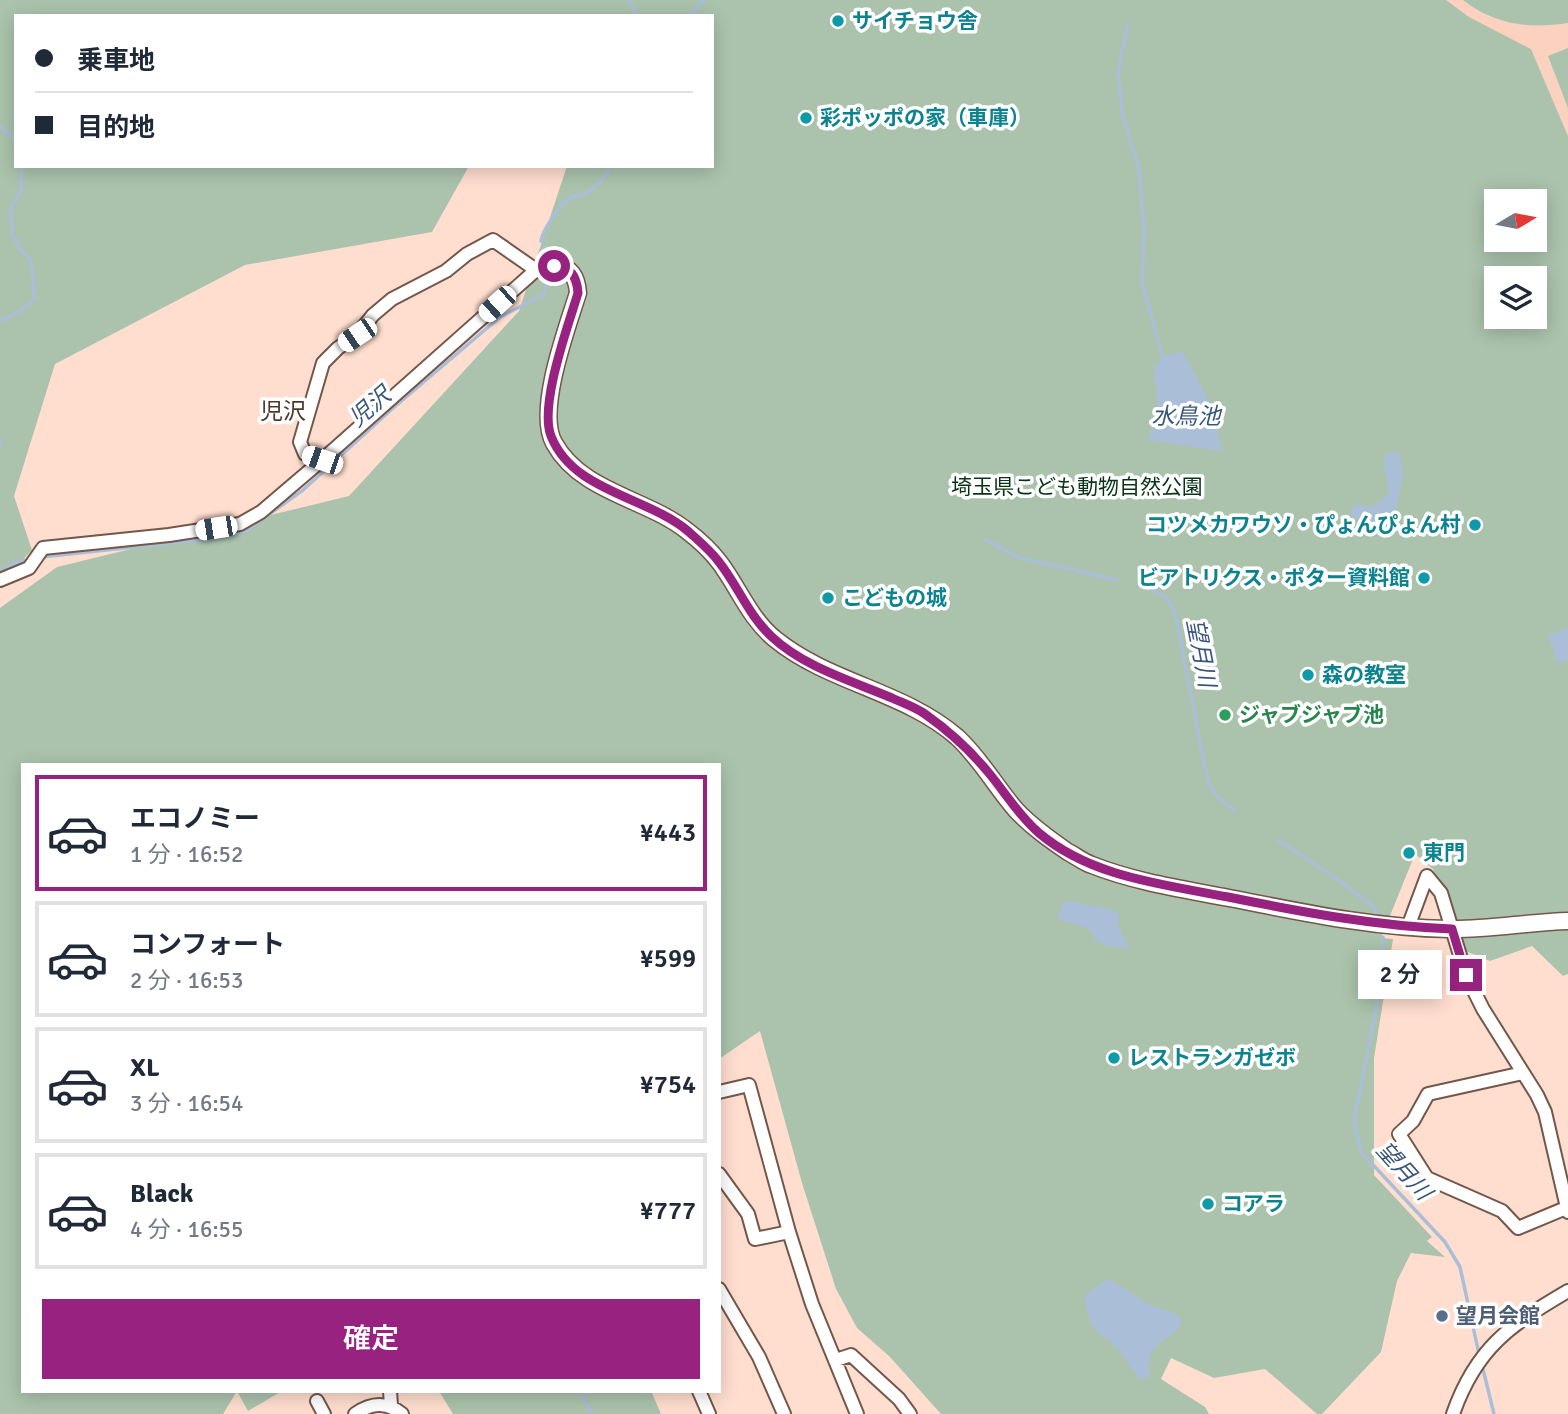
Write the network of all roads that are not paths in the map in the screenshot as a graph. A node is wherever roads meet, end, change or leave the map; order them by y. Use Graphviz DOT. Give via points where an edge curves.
graph roads {
  1 [pos="544,268"];
  2 [pos="322,460"];
  3 [pos="0,580"];
  4 [pos="1568,921"];
  5 [pos="1408,927"];
  6 [pos="1452,929"];
  7 [pos="1523,1073"];
  8 [pos="721,1092"];
  9 [pos="721,1177"];
  10 [pos="1567,1210"];
  11 [pos="789,1232"];
  12 [pos="1568,1291"];
  13 [pos="721,1292"];
  14 [pos="836,1360"];
  15 [pos="390,1393"];
  16 [pos="700,1393"];
  17 [pos="317,1401"];
  18 [pos="391,1405"];
  19 [pos="324,1414"];
  20 [pos="355,1414"];
  21 [pos="401,1414"];
  22 [pos="709,1414"];
  23 [pos="784,1414"];
  24 [pos="857,1414"];
  25 [pos="910,1414"];
  26 [pos="1453,1414"];
  1 -- 2 [label="street"];
  1 -- 2 [label="street" via="494,240 392,299 373,315 323,363 300,442 305,454"];
  1 -- 5 [label="street" via="562,266 578,284 549,399 549,431 554,443 568,463 586,477 686,530 718,560 772,637 838,676 921,711 958,738 1040,834 1088,864 1154,883"];
  2 -- 3 [label="street" via="240,524 43,548 29,568"];
  4 -- 6 [label="street"];
  5 -- 6 [label="street"];
  5 -- 6 [label="street" via="1427,876 1441,893"];
  6 -- 7 [label="street" via="1466,975"];
  7 -- 10 [label="street" via="1545,1112"];
  7 -- 10 [label="street" via="1428,1094 1413,1121 1399,1134 1427,1178 1502,1211 1518,1228"];
  8 -- 11 [label="street" via="748,1085"];
  9 -- 11 [label="street" via="748,1214 755,1239"];
  11 -- 14 [label="street"];
  12 -- 26 [label="street" via="1528,1314 1491,1344 1474,1367"];
  13 -- 23 [label="street" via="759,1357"];
  14 -- 24 [label="street"];
  14 -- 25 [label="street" via="851,1355"];
  15 -- 18 [label="street"];
  16 -- 22 [label="street"];
  17 -- 19 [label="street"];
  18 -- 20 [label="street" via="363,1408"];
  18 -- 21 [label="street"];
}
